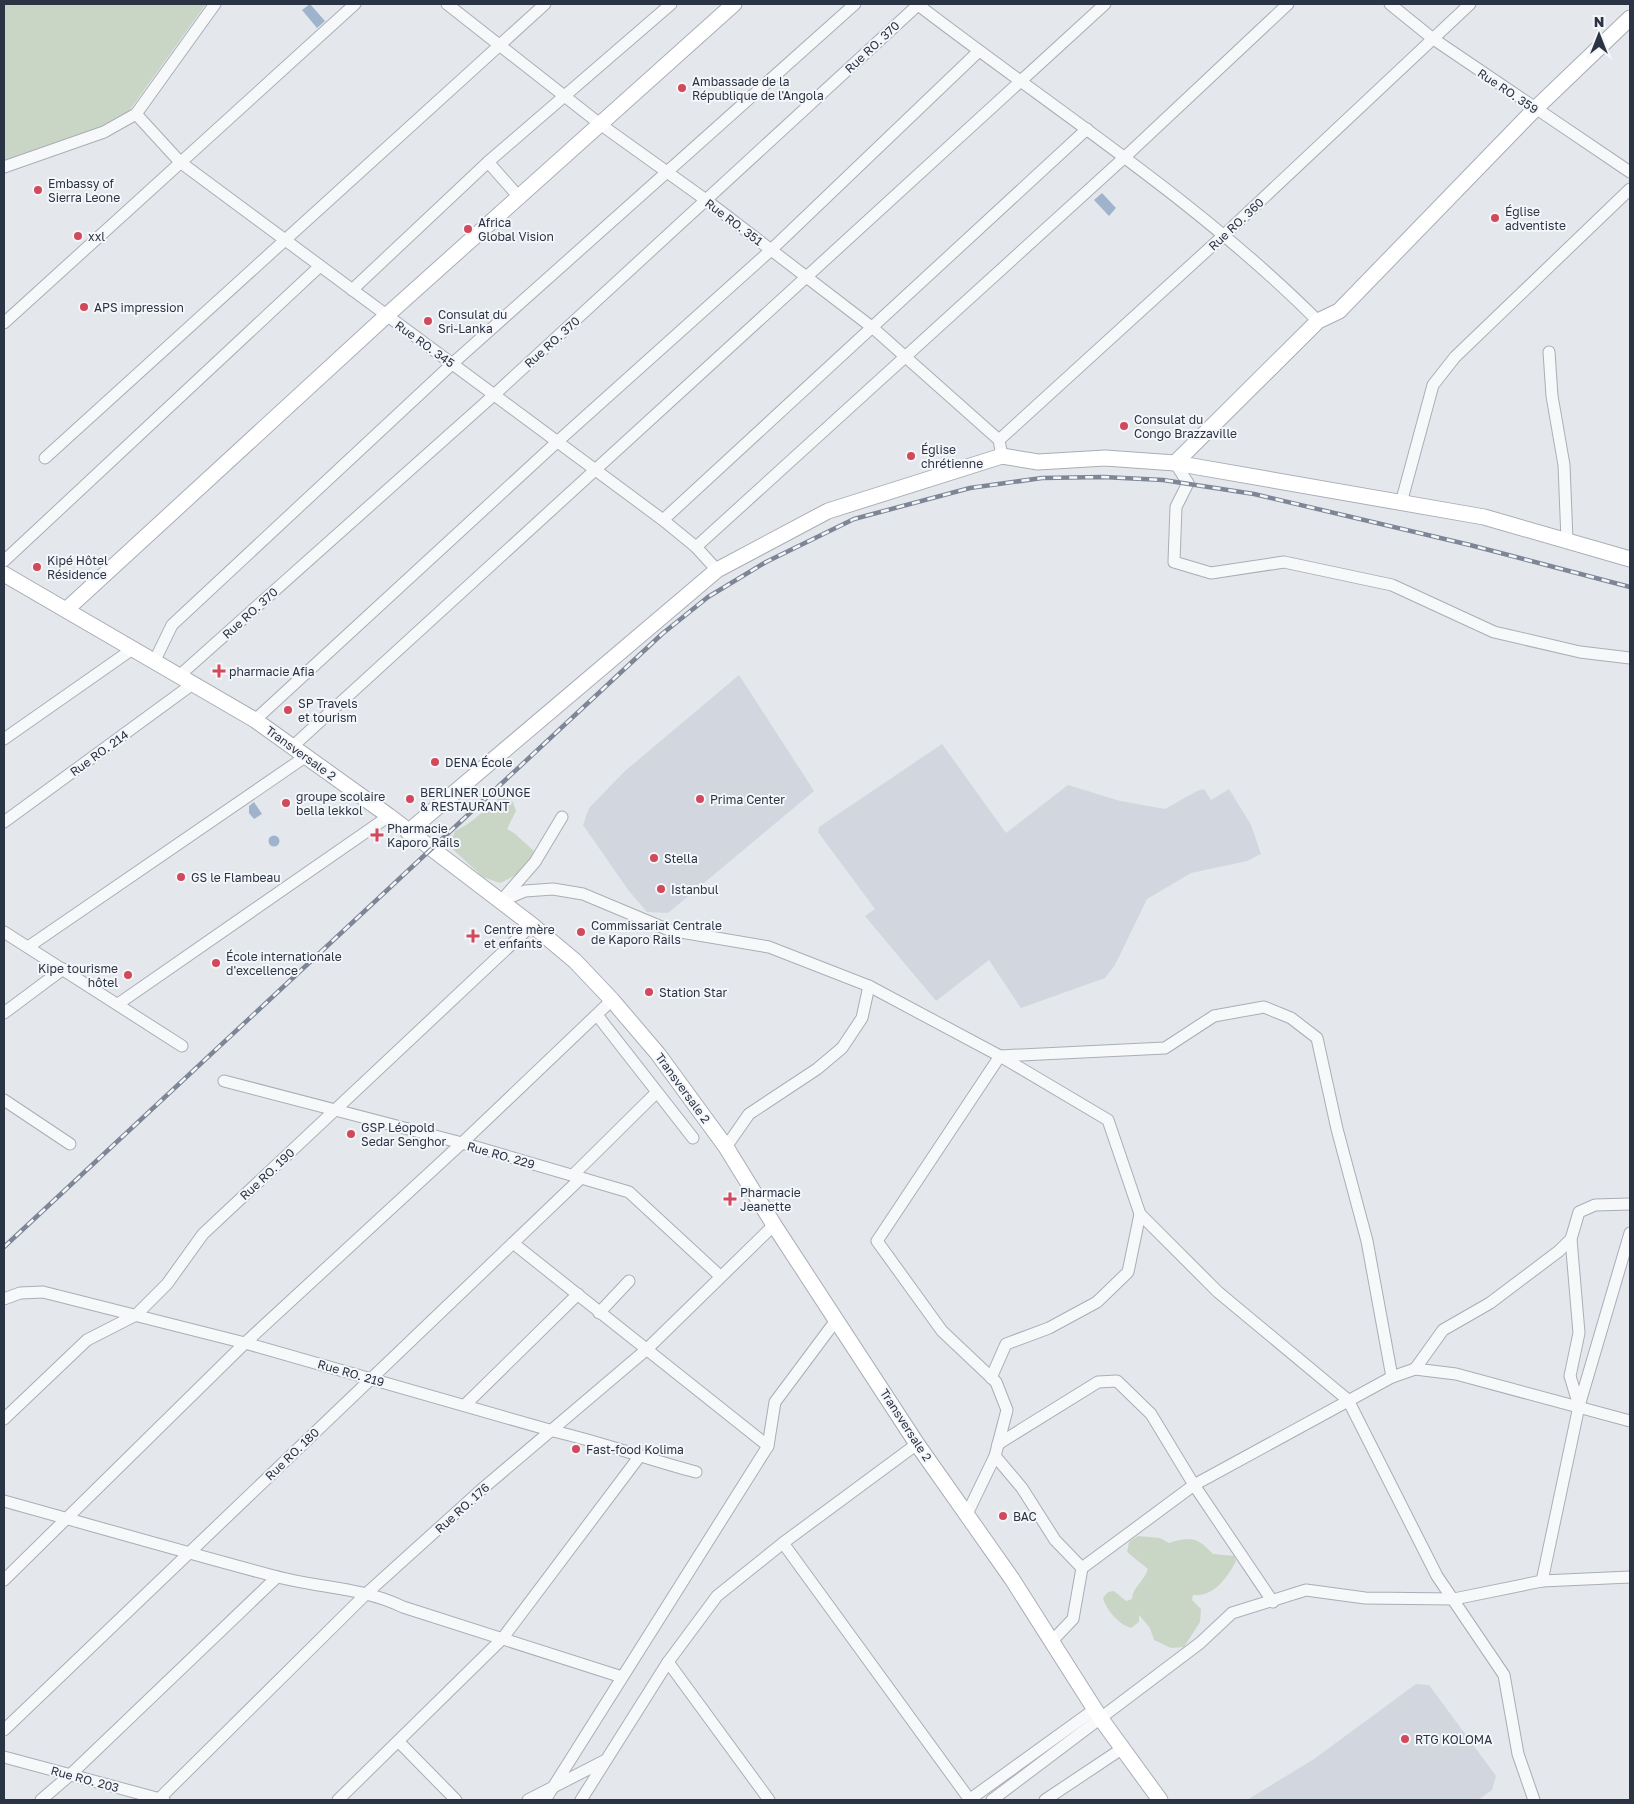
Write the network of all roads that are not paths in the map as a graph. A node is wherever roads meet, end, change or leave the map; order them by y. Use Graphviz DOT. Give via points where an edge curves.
graph roads {
  1 [pos="215,4"];
  2 [pos="355,4"];
  3 [pos="447,4"];
  4 [pos="545,4"];
  5 [pos="671,4"];
  6 [pos="734,4"];
  7 [pos="855,4"];
  8 [pos="918,4"];
  9 [pos="1105,4"];
  10 [pos="1288,4"];
  11 [pos="1390,4"];
  12 [pos="1470,4"];
  13 [pos="1630,18"];
  14 [pos="1432,38"];
  15 [pos="500,44"];
  16 [pos="979,51"];
  17 [pos="1019,81"];
  18 [pos="566,97"];
  19 [pos="1535,109"];
  20 [pos="136,114"];
  21 [pos="600,124"];
  22 [pos="1087,129"];
  23 [pos="1126,156"];
  24 [pos="180,162"];
  25 [pos="488,162"];
  26 [pos="4,167"];
  27 [pos="1630,172"];
  28 [pos="667,173"];
  29 [pos="1630,189"];
  30 [pos="519,197"];
  31 [pos="706,200"];
  32 [pos="1224,235"];
  33 [pos="286,240"];
  34 [pos="771,250"];
  35 [pos="320,266"];
  36 [pos="806,276"];
  37 [pos="352,290"];
  38 [pos="386,316"];
  39 [pos="1318,320"];
  40 [pos="4,323"];
  41 [pos="873,328"];
  42 [pos="1549,352"];
  43 [pos="907,356"];
  44 [pos="452,364"];
  45 [pos="495,394"];
  46 [pos="999,440"];
  47 [pos="558,442"];
  48 [pos="1002,456"];
  49 [pos="45,458"];
  50 [pos="1175,463"];
  51 [pos="595,471"];
  52 [pos="1401,503"];
  53 [pos="663,520"];
  54 [pos="1567,540"];
  55 [pos="696,547"];
  56 [pos="1630,559"];
  57 [pos="4,562"];
  58 [pos="717,570"];
  59 [pos="5,577"];
  60 [pos="67,609"];
  61 [pos="134,648"];
  62 [pos="1630,658"];
  63 [pos="155,660"];
  64 [pos="180,675"];
  65 [pos="194,683"];
  66 [pos="255,720"];
  67 [pos="4,739"];
  68 [pos="292,747"];
  69 [pos="305,757"];
  70 [pos="389,816"];
  71 [pos="562,817"];
  72 [pos="4,822"];
  73 [pos="408,832"];
  74 [pos="501,902"];
  75 [pos="532,924"];
  76 [pos="4,932"];
  77 [pos="28,947"];
  78 [pos="63,969"];
  79 [pos="869,986"];
  80 [pos="612,1000"];
  81 [pos="118,1004"];
  82 [pos="4,1013"];
  83 [pos="597,1015"];
  84 [pos="182,1046"];
  85 [pos="1000,1056"];
  86 [pos="224,1081"];
  87 [pos="656,1093"];
  88 [pos="4,1100"];
  89 [pos="334,1110"];
  90 [pos="693,1138"];
  91 [pos="70,1144"];
  92 [pos="462,1144"];
  93 [pos="726,1147"];
  94 [pos="577,1176"];
  95 [pos="1630,1204"];
  96 [pos="1140,1214"];
  97 [pos="774,1225"];
  98 [pos="1630,1233"];
  99 [pos="1571,1239"];
  100 [pos="513,1243"];
  101 [pos="720,1276"];
  102 [pos="629,1281"];
  103 [pos="578,1294"];
  104 [pos="4,1299"];
  105 [pos="599,1313"];
  106 [pos="136,1315"];
  107 [pos="837,1319"];
  108 [pos="245,1343"];
  109 [pos="646,1350"];
  110 [pos="1415,1370"];
  111 [pos="1392,1377"];
  112 [pos="991,1378"];
  113 [pos="370,1379"];
  114 [pos="1348,1400"];
  115 [pos="466,1405"];
  116 [pos="1579,1406"];
  117 [pos="4,1419"];
  118 [pos="1630,1421"];
  119 [pos="552,1431"];
  120 [pos="917,1444"];
  121 [pos="768,1446"];
  122 [pos="996,1450"];
  123 [pos="639,1457"];
  124 [pos="696,1472"];
  125 [pos="1194,1485"];
  126 [pos="4,1501"];
  127 [pos="967,1514"];
  128 [pos="68,1519"];
  129 [pos="783,1543"];
  130 [pos="189,1552"];
  131 [pos="1082,1568"];
  132 [pos="277,1577"];
  133 [pos="1630,1577"];
  134 [pos="4,1580"];
  135 [pos="1542,1580"];
  136 [pos="367,1593"];
  137 [pos="1454,1599"];
  138 [pos="1273,1602"];
  139 [pos="502,1639"];
  140 [pos="1052,1641"];
  141 [pos="668,1662"];
  142 [pos="622,1677"];
  143 [pos="1098,1714"];
  144 [pos="4,1730"];
  145 [pos="399,1742"];
  146 [pos="1123,1748"];
  147 [pos="4,1757"];
  148 [pos="606,1760"];
  149 [pos="70,1775"];
  150 [pos="552,1789"];
  151 [pos="41,1800"];
  152 [pos="161,1800"];
  153 [pos="338,1800"];
  154 [pos="456,1800"];
  155 [pos="528,1800"];
  156 [pos="545,1800"];
  157 [pos="581,1800"];
  158 [pos="769,1800"];
  159 [pos="970,1800"];
  160 [pos="992,1800"];
  161 [pos="1045,1800"];
  162 [pos="1160,1800"];
  163 [pos="1534,1800"];
  1 -- 20 [label="street"];
  2 -- 24 [label="street"];
  3 -- 15 [label="street, Rue RO. 351"];
  4 -- 15 [label="street"];
  5 -- 18 [label="street"];
  6 -- 21 [label="street"];
  7 -- 28 [label="street"];
  8 -- 16 [label="street"];
  8 -- 31 [label="street, Rue RO. 370"];
  9 -- 17 [label="street"];
  10 -- 23 [label="street"];
  11 -- 14 [label="street, Rue RO. 359"];
  12 -- 14 [label="street, Rue RO. 360"];
  13 -- 19 [label="street"];
  14 -- 19 [label="street, Rue RO. 359"];
  14 -- 32 [label="street, Rue RO. 360"];
  15 -- 18 [label="street, Rue RO. 351"];
  15 -- 33 [label="street"];
  16 -- 17 [label="street"];
  16 -- 34 [label="street"];
  17 -- 22 [label="street"];
  17 -- 36 [label="street"];
  18 -- 21 [label="street, Rue RO. 351"];
  18 -- 25 [label="street"];
  19 -- 27 [label="street, Rue RO. 359"];
  19 -- 39 [label="street" via="1339,311"];
  20 -- 24 [label="street, Rue RO. 345"];
  20 -- 26 [label="street" via="104,132"];
  21 -- 28 [label="street, Rue RO. 351"];
  21 -- 30 [label="street"];
  22 -- 23 [label="street"];
  22 -- 41 [label="street"];
  23 -- 32 [label="street"];
  23 -- 43 [label="street"];
  24 -- 33 [label="street, Rue RO. 345"];
  24 -- 40 [label="street"];
  25 -- 30 [label="street"];
  25 -- 37 [label="street"];
  28 -- 31 [label="street, Rue RO. 351"];
  28 -- 44 [label="street"];
  29 -- 52 [label="street" via="1455,357 1433,385"];
  30 -- 38 [label="street"];
  31 -- 34 [label="street, Rue RO. 351"];
  31 -- 45 [label="street, Rue RO. 370"];
  32 -- 39 [label="street" via="1273,275"];
  32 -- 46 [label="street, Rue RO. 360"];
  33 -- 35 [label="street, Rue RO. 345"];
  33 -- 49 [label="street"];
  34 -- 36 [label="street, Rue RO. 351"];
  34 -- 47 [label="street"];
  35 -- 37 [label="street, Rue RO. 345"];
  35 -- 57 [label="street"];
  36 -- 41 [label="street, Rue RO. 351"];
  36 -- 51 [label="street"];
  37 -- 38 [label="street, Rue RO. 345"];
  38 -- 44 [label="street, Rue RO. 345"];
  38 -- 60 [label="street"];
  39 -- 50 [label="street"];
  41 -- 43 [label="street, Rue RO. 351"];
  41 -- 53 [label="street"];
  42 -- 54 [label="street" via="1552,396 1564,465"];
  43 -- 46 [label="street, Rue RO. 351"];
  43 -- 55 [label="street"];
  44 -- 45 [label="street, Rue RO. 345"];
  44 -- 63 [label="street" via="172,625"];
  45 -- 47 [label="street, Rue RO. 345"];
  45 -- 64 [label="street, Rue RO. 370"];
  46 -- 48 [label="street"];
  47 -- 51 [label="street, Rue RO. 345"];
  47 -- 66 [label="street"];
  48 -- 50 [label="street" via="1038,462 1104,458"];
  48 -- 58 [label="street" via="828,511"];
  50 -- 52 [label="street"];
  50 -- 62 [label="street" via="1188,483 1176,507 1174,562 1210,573 1284,562 1392,585 1494,632 1580,652"];
  51 -- 53 [label="street, Rue RO. 345"];
  51 -- 68 [label="street"];
  52 -- 54 [label="street" via="1484,517"];
  53 -- 55 [label="street, Rue RO. 345"];
  54 -- 56 [label="street"];
  55 -- 58 [label="street, Rue RO. 345"];
  58 -- 73 [label="street"];
  59 -- 60 [label="street, Transversale 2"];
  60 -- 61 [label="street, Transversale 2"];
  61 -- 63 [label="street, Transversale 2"];
  61 -- 67 [label="street"];
  63 -- 64 [label="street, Transversale 2"];
  64 -- 65 [label="street, Transversale 2"];
  65 -- 66 [label="street, Transversale 2"];
  65 -- 72 [label="street, Rue RO. 214"];
  66 -- 68 [label="street, Transversale 2"];
  68 -- 69 [label="street, Transversale 2"];
  69 -- 70 [label="street, Transversale 2"];
  69 -- 77 [label="street"];
  70 -- 73 [label="street, Transversale 2"];
  70 -- 81 [label="street"];
  71 -- 74 [label="street" via="535,862"];
  73 -- 74 [label="street, Transversale 2"];
  74 -- 75 [label="street, Transversale 2"];
  74 -- 79 [label="street" via="524,891 553,889 583,894 650,924 769,947"];
  75 -- 80 [label="street, Transversale 2"];
  75 -- 89 [label="street, Rue RO. 190"];
  76 -- 77 [label="street"];
  77 -- 78 [label="street"];
  78 -- 81 [label="street"];
  78 -- 82 [label="street"];
  79 -- 85 [label="street"];
  79 -- 93 [label="street" via="862,1018 842,1048 817,1069 749,1114"];
  80 -- 83 [label="street"];
  80 -- 93 [label="street, Transversale 2" via="658,1054"];
  81 -- 84 [label="street"];
  83 -- 87 [label="street"];
  83 -- 92 [label="street"];
  85 -- 96 [label="street" via="1108,1120"];
  85 -- 111 [label="street" via="1165,1048 1214,1016 1264,1007 1291,1018 1310,1033 1316,1038 1367,1241"];
  85 -- 112 [label="street" via="877,1241 942,1331"];
  86 -- 89 [label="street, Rue RO. 229"];
  87 -- 90 [label="street"];
  87 -- 94 [label="street, Rue RO. 180"];
  88 -- 91 [label="street"];
  89 -- 92 [label="street, Rue RO. 229"];
  89 -- 106 [label="street, Rue RO. 190" via="203,1234 167,1284"];
  92 -- 94 [label="street, Rue RO. 229"];
  92 -- 108 [label="street"];
  93 -- 97 [label="street, Transversale 2"];
  94 -- 100 [label="street, Rue RO. 180"];
  94 -- 101 [label="street, Rue RO. 229" via="629,1192"];
  95 -- 99 [label="street" via="1595,1205 1579,1212"];
  96 -- 112 [label="street" via="1128,1272 1097,1302 1049,1328 1006,1344"];
  96 -- 114 [label="street" via="1218,1292"];
  97 -- 101 [label="street, Rue RO. 176"];
  97 -- 107 [label="street, Transversale 2"];
  98 -- 116 [label="street"];
  99 -- 110 [label="street" via="1490,1303 1443,1330"];
  99 -- 116 [label="street" via="1579,1333 1570,1376"];
  100 -- 103 [label="street"];
  100 -- 113 [label="street, Rue RO. 180"];
  101 -- 109 [label="street, Rue RO. 176"];
  102 -- 105 [label="street"];
  103 -- 105 [label="street"];
  103 -- 115 [label="street"];
  104 -- 106 [label="street, Rue RO. 219" via="20,1293 43,1292"];
  105 -- 109 [label="street"];
  106 -- 108 [label="street, Rue RO. 219"];
  106 -- 117 [label="street, Rue RO. 190" via="87,1340"];
  107 -- 120 [label="street, Transversale 2"];
  107 -- 121 [label="street" via="774,1402"];
  108 -- 113 [label="street, Rue RO. 219"];
  108 -- 128 [label="street"];
  109 -- 119 [label="street, Rue RO. 176"];
  109 -- 121 [label="street"];
  110 -- 111 [label="street"];
  110 -- 116 [label="street" via="1456,1374"];
  111 -- 114 [label="street"];
  112 -- 122 [label="street" via="996,1382 1007,1410"];
  113 -- 115 [label="street, Rue RO. 219"];
  113 -- 130 [label="street, Rue RO. 180"];
  114 -- 125 [label="street"];
  114 -- 137 [label="street" via="1437,1576"];
  115 -- 119 [label="street, Rue RO. 219"];
  116 -- 118 [label="street"];
  116 -- 135 [label="street"];
  119 -- 123 [label="street, Rue RO. 219" via="595,1440"];
  119 -- 136 [label="street, Rue RO. 176"];
  120 -- 127 [label="street, Transversale 2"];
  120 -- 129 [label="street"];
  121 -- 142 [label="street"];
  122 -- 125 [label="street" via="1098,1382 1116,1381 1151,1414"];
  122 -- 127 [label="street"];
  122 -- 131 [label="street" via="1054,1540"];
  123 -- 124 [label="street, Rue RO. 219"];
  123 -- 139 [label="street"];
  125 -- 131 [label="street"];
  125 -- 138 [label="street"];
  126 -- 128 [label="street"];
  127 -- 140 [label="street, Transversale 2"];
  128 -- 130 [label="street"];
  128 -- 134 [label="street"];
  129 -- 141 [label="street" via="717,1596"];
  129 -- 159 [label="street"];
  130 -- 132 [label="street"];
  130 -- 144 [label="street, Rue RO. 180"];
  131 -- 140 [label="street" via="1073,1619"];
  132 -- 136 [label="street"];
  132 -- 149 [label="street"];
  133 -- 135 [label="street"];
  135 -- 137 [label="street"];
  136 -- 139 [label="street"];
  136 -- 152 [label="street, Rue RO. 176"];
  137 -- 138 [label="street" via="1365,1598 1306,1590"];
  137 -- 163 [label="street" via="1504,1675 1518,1754"];
  138 -- 143 [label="street" via="1232,1613 1200,1643"];
  139 -- 142 [label="street"];
  139 -- 145 [label="street"];
  140 -- 143 [label="street, Transversale 2"];
  141 -- 148 [label="street"];
  141 -- 158 [label="street"];
  142 -- 150 [label="street"];
  143 -- 146 [label="street, Transversale 2"];
  143 -- 159 [label="street"];
  143 -- 160 [label="street"];
  145 -- 153 [label="street"];
  145 -- 154 [label="street"];
  146 -- 161 [label="street"];
  146 -- 162 [label="street, Transversale 2"];
  147 -- 149 [label="street, Rue RO. 203"];
  148 -- 150 [label="street"];
  148 -- 157 [label="street"];
  149 -- 151 [label="street"];
  149 -- 152 [label="street, Rue RO. 203"];
  150 -- 155 [label="street"];
  150 -- 156 [label="street"];
}
